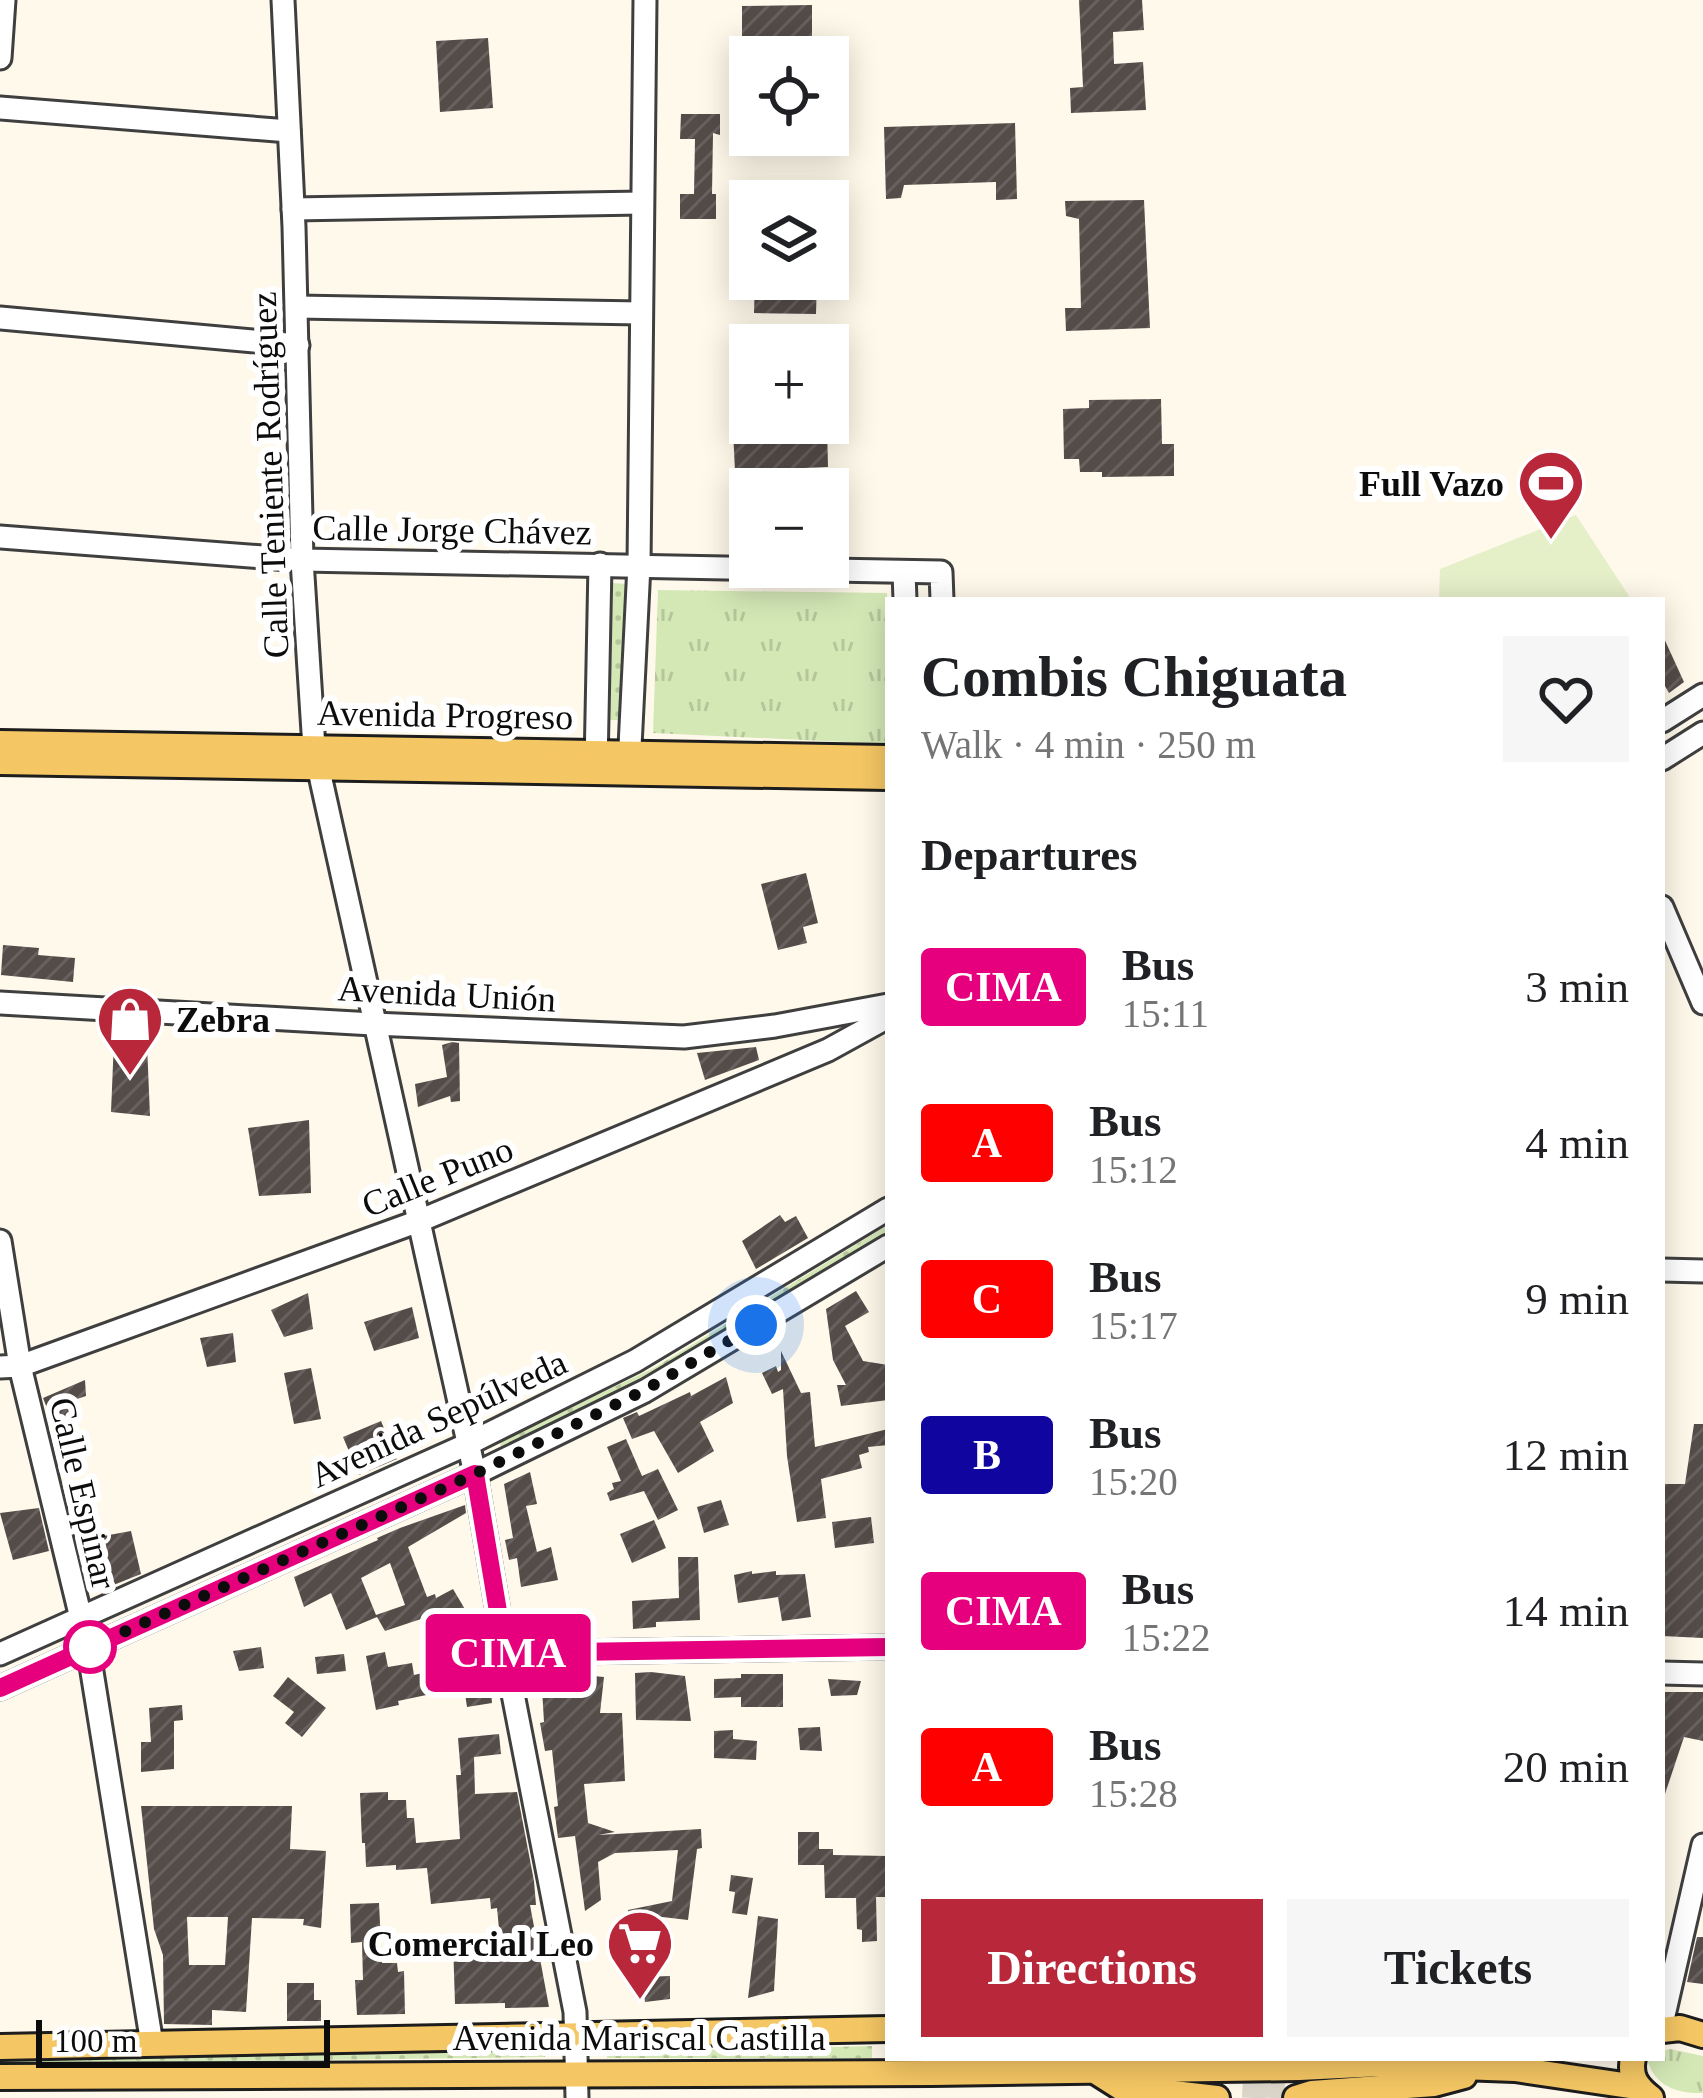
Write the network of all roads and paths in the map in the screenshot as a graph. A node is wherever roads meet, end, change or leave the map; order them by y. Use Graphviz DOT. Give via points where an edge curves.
graph roads {
  1 [pos="4,0"];
  2 [pos="283,0"];
  3 [pos="645,0"];
  4 [pos="0,58"];
  5 [pos="0,108"];
  6 [pos="289,131"];
  7 [pos="642,203"];
  8 [pos="293,209"];
  9 [pos="296,307"];
  10 [pos="641,313"];
  11 [pos="0,319"];
  12 [pos="298,345"];
  13 [pos="0,537"];
  14 [pos="302,560"];
  15 [pos="600,564"];
  16 [pos="639,565"];
  17 [pos="904,572"];
  18 [pos="905,597"];
  19 [pos="942,597"];
  20 [pos="1703,695"];
  21 [pos="1665,719"];
  22 [pos="1703,733"];
  23 [pos="0,743"];
  24 [pos="1665,757"];
  25 [pos="316,758"];
  26 [pos="885,758"];
  27 [pos="0,762"];
  28 [pos="596,763"];
  29 [pos="629,763"];
  30 [pos="885,777"];
  31 [pos="1665,915"];
  32 [pos="0,1003"];
  33 [pos="1703,1003"];
  34 [pos="885,1006"];
  35 [pos="885,1019"];
  36 [pos="373,1024"];
  37 [pos="885,1211"];
  38 [pos="419,1221"];
  39 [pos="0,1241"];
  40 [pos="885,1248"];
  41 [pos="1665,1270"];
  42 [pos="1703,1271"];
  43 [pos="10,1367"];
  44 [pos="468,1444"];
  45 [pos="475,1474"];
  46 [pos="326,1508"];
  47 [pos="335,1536"];
  48 [pos="80,1620"];
  49 [pos="885,1647"];
  50 [pos="88,1648"];
  51 [pos="505,1653"];
  52 [pos="0,1654"];
  53 [pos="1665,1672"];
  54 [pos="1703,1674"];
  55 [pos="0,1688"];
  56 [pos="1703,1845"];
  57 [pos="1665,2013"];
  58 [pos="1665,2026"];
  59 [pos="885,2029"];
  60 [pos="1703,2035"];
  61 [pos="575,2036"];
  62 [pos="152,2044"];
  63 [pos="0,2047"];
  64 [pos="1634,2061"];
  65 [pos="942,2066"];
  66 [pos="1490,2069"];
  67 [pos="1096,2072"];
  68 [pos="0,2077"];
  69 [pos="576,2085"];
  70 [pos="1644,2092"];
  71 [pos="1217,2098"];
  72 [pos="1296,2098"];
  1 -- 4 [label="street"];
  2 -- 6 [label="street, Calle Teniente Rodríguez"];
  3 -- 7 [label="street"];
  5 -- 6 [label="street"];
  6 -- 8 [label="street, Calle Teniente Rodríguez"];
  7 -- 8 [label="street"];
  7 -- 10 [label="street"];
  8 -- 9 [label="street, Calle Teniente Rodríguez"];
  9 -- 10 [label="street"];
  9 -- 12 [label="street, Calle Teniente Rodríguez"];
  10 -- 16 [label="street"];
  11 -- 12 [label="street"];
  12 -- 14 [label="street, Calle Teniente Rodríguez"];
  13 -- 14 [label="street, Calle Jorge Chávez"];
  14 -- 15 [label="street, Calle Jorge Chávez"];
  14 -- 25 [label="street, Calle Teniente Rodríguez"];
  15 -- 16 [label="street, Calle Jorge Chávez"];
  15 -- 28 [label="street"];
  16 -- 17 [label="street, Calle Jorge Chávez"];
  16 -- 29 [label="street"];
  17 -- 18 [label="street"];
  17 -- 19 [label="street" via="941,572"];
  20 -- 21 [label="street"];
  22 -- 24 [label="street"];
  23 -- 25 [label="main road, Avenida Progreso"];
  25 -- 27 [label="main road, Avenida Progreso"];
  25 -- 28 [label="main road, Avenida Progreso"];
  25 -- 36 [label="street, Calle Teniente Rodríguez"];
  26 -- 29 [label="main road, Avenida Progreso"];
  28 -- 29 [label="main road, Avenida Progreso"];
  29 -- 30 [label="main road, Avenida Progreso"];
  31 -- 33 [label="street"];
  32 -- 36 [label="street, Avenida Unión"];
  34 -- 36 [label="street, Avenida Unión" via="685,1036"];
  35 -- 38 [label="street, Calle Puno"];
  36 -- 38 [label="street, Calle Teniente Rodríguez"];
  37 -- 44 [label="street, Avenida Sepúlveda" via="635,1361"];
  38 -- 43 [label="street, Calle Puno"];
  38 -- 44 [label="street, Calle Teniente Rodríguez"];
  39 -- 43 [label="street, Calle Espinar"];
  40 -- 45 [label="street, Avenida Sepúlveda" via="645,1390"];
  41 -- 42 [label="street"];
  43 -- 48 [label="street, Calle Espinar"];
  44 -- 45 [label="street, Calle Teniente Rodríguez"];
  44 -- 46 [label="street, Avenida Sepúlveda"];
  45 -- 47 [label="street, Avenida Sepúlveda"];
  45 -- 51 [label="street, Calle Teniente Rodríguez"];
  46 -- 47 [label="street"];
  46 -- 48 [label="street, Avenida Sepúlveda"];
  47 -- 50 [label="street, Avenida Sepúlveda"];
  48 -- 50 [label="street, Calle Espinar"];
  48 -- 52 [label="street, Avenida Sepúlveda"];
  49 -- 51 [label="street"];
  50 -- 55 [label="street, Avenida Sepúlveda"];
  50 -- 62 [label="street, Calle Espinar"];
  51 -- 61 [label="street, Calle Teniente Rodríguez"];
  53 -- 54 [label="street"];
  56 -- 57 [label="street"];
  58 -- 60 [label="main road"];
  59 -- 61 [label="main road, Avenida Mariscal Castilla"];
  61 -- 62 [label="main road, Avenida Mariscal Castilla"];
  61 -- 69 [label="street, Calle Teniente Rodríguez"];
  62 -- 63 [label="main road, Avenida Mariscal Castilla"];
  64 -- 70 [label="main road"];
  65 -- 67 [label="main road, Avenida Mariscal Castilla"];
  65 -- 69 [label="main road, Avenida Mariscal Castilla"];
  66 -- 67 [label="main road, Avenida Mariscal Castilla"];
  66 -- 70 [label="main road, Avenida Mariscal Castilla"];
  66 -- 72 [label="main road" via="1434,2084"];
  67 -- 71 [label="main road" via="1120,2087"];
  68 -- 69 [label="main road, Avenida Mariscal Castilla"];
}
